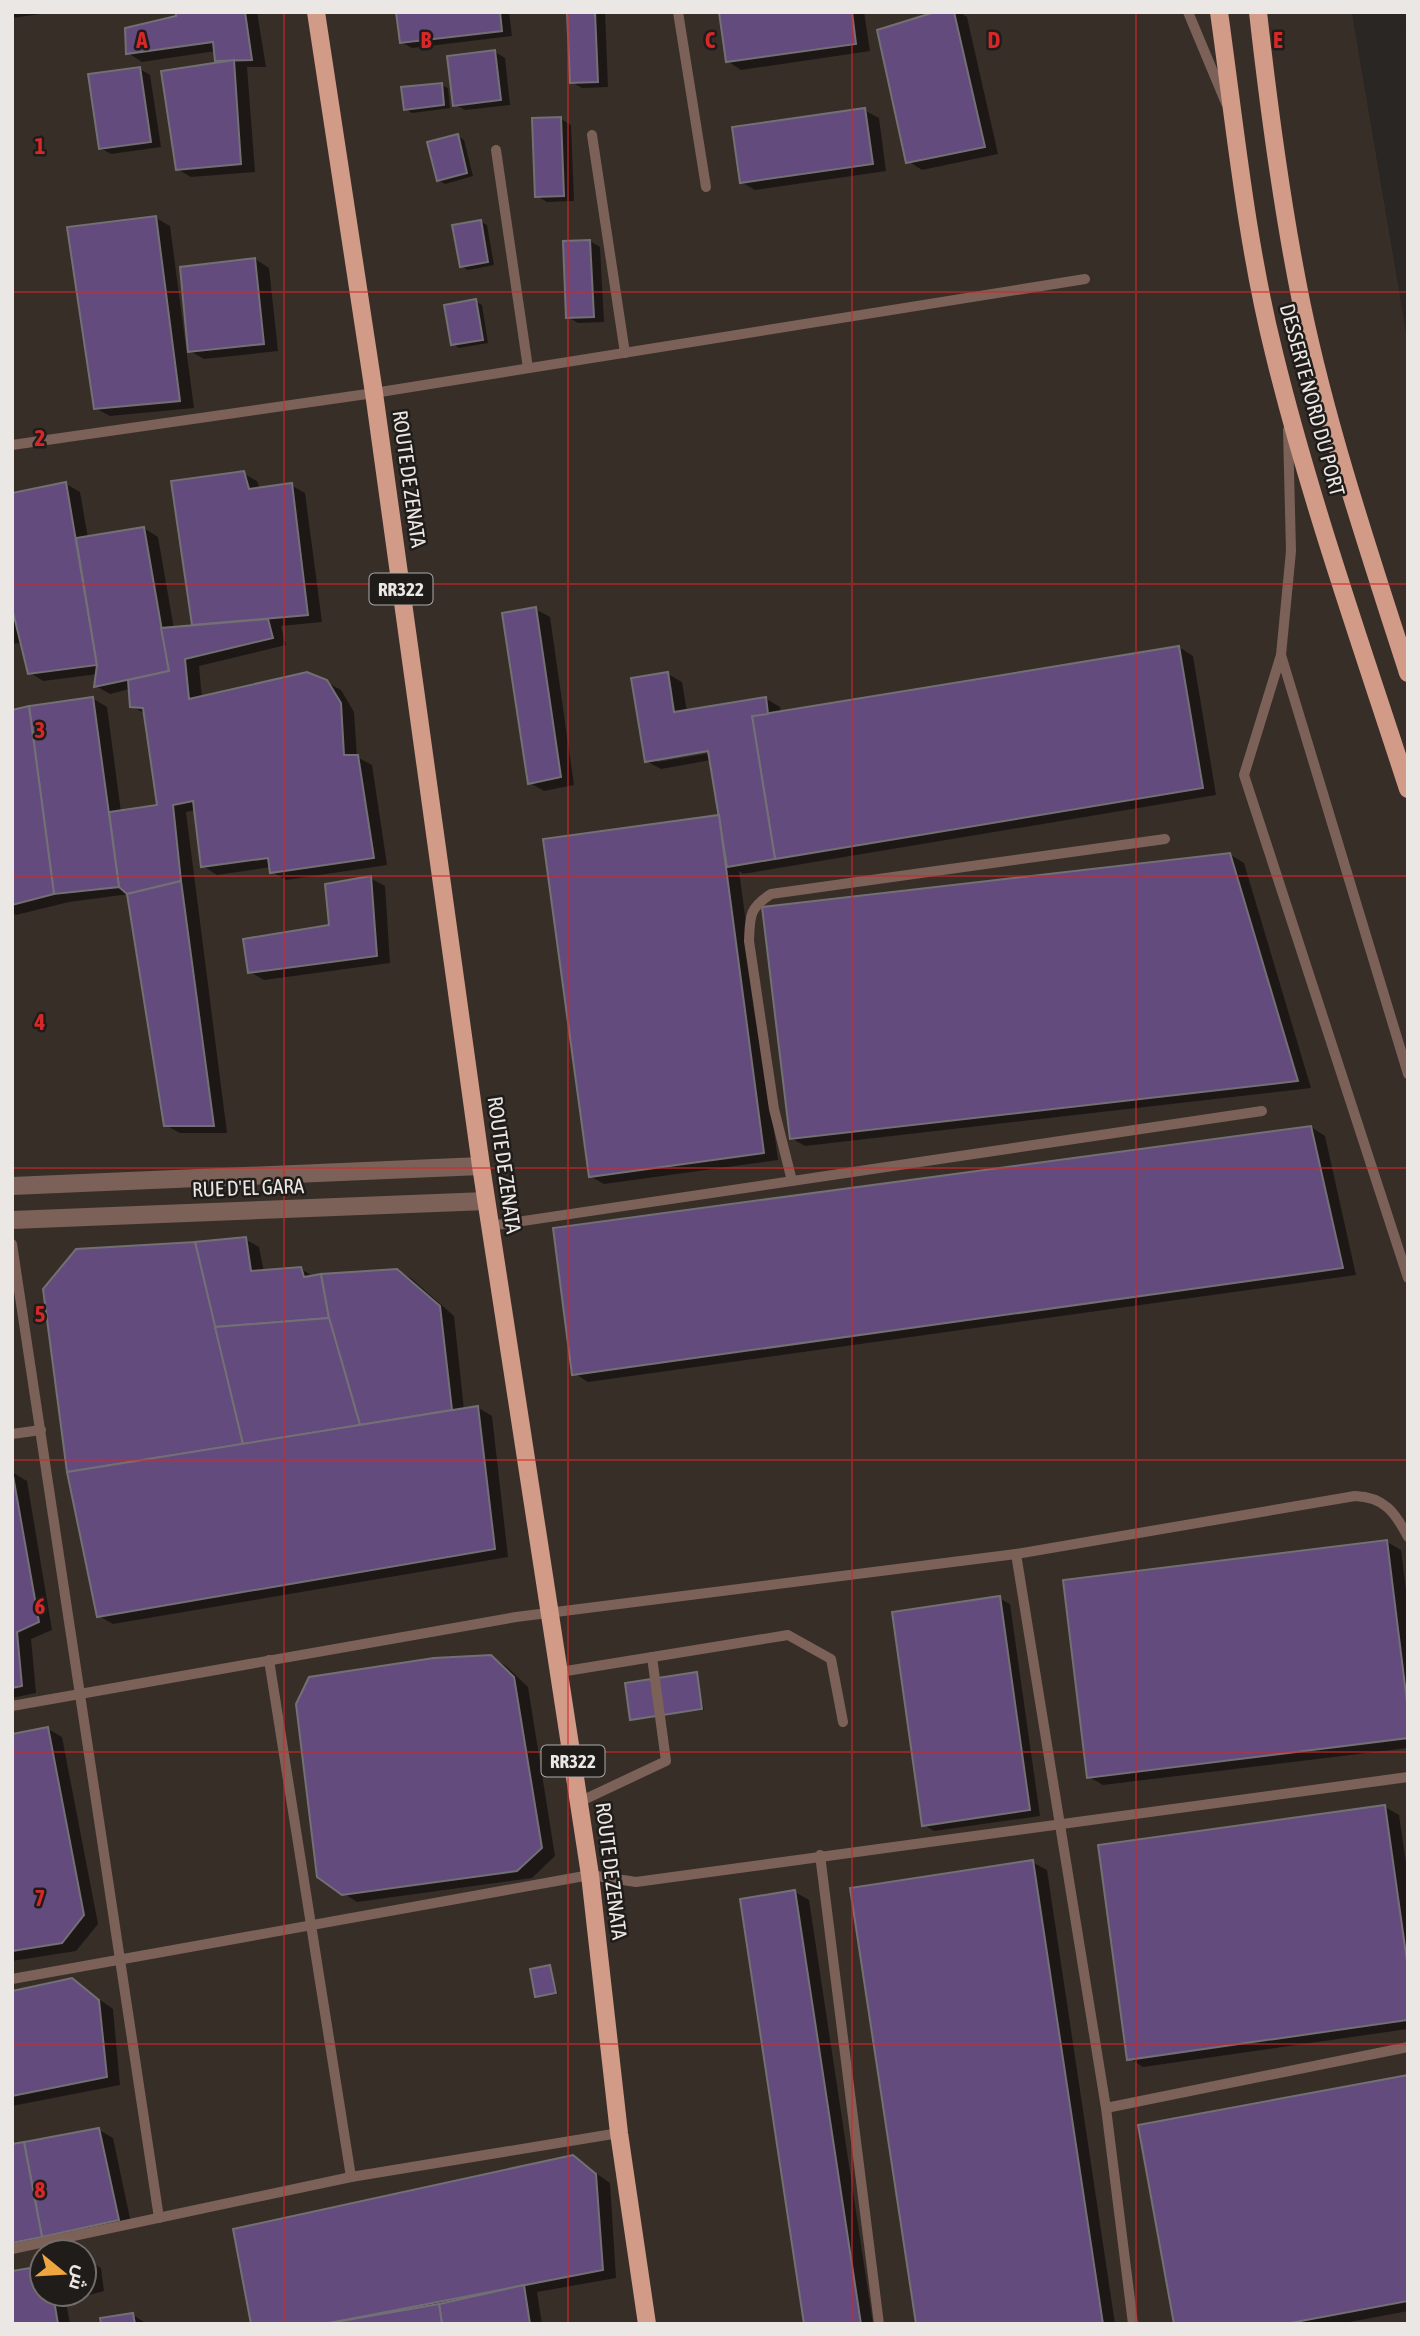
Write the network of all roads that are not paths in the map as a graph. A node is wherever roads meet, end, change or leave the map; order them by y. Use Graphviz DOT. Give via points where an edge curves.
graph roads {
  1 [pos="316,12"];
  2 [pos="678,12"];
  3 [pos="1188,12"];
  4 [pos="1219,12"];
  5 [pos="1258,12"];
  6 [pos="1234,124"];
  7 [pos="592,135"];
  8 [pos="496,150"];
  9 [pos="706,187"];
  10 [pos="1085,279"];
  11 [pos="625,353"];
  12 [pos="528,368"];
  13 [pos="374,393"];
  14 [pos="1287,403"];
  15 [pos="12,444"];
  16 [pos="1281,654"];
  17 [pos="1408,673"];
  18 [pos="1408,789"];
  19 [pos="1165,839"];
  20 [pos="1408,1074"];
  21 [pos="1262,1111"];
  22 [pos="481,1166"];
  23 [pos="792,1181"];
  24 [pos="12,1186"];
  25 [pos="486,1200"];
  26 [pos="12,1220"];
  27 [pos="490,1226"];
  28 [pos="12,1244"];
  29 [pos="1408,1278"];
  30 [pos="41,1430"];
  31 [pos="12,1434"];
  32 [pos="1408,1537"];
  33 [pos="1016,1554"];
  34 [pos="551,1613"];
  35 [pos="652,1657"];
  36 [pos="269,1660"];
  37 [pos="560,1672"];
  38 [pos="81,1693"];
  39 [pos="12,1706"];
  40 [pos="843,1722"];
  41 [pos="1408,1777"];
  42 [pos="579,1802"];
  43 [pos="1057,1823"];
  44 [pos="820,1855"];
  45 [pos="590,1875"];
  46 [pos="310,1923"];
  47 [pos="118,1959"];
  48 [pos="12,1979"];
  49 [pos="1408,2048"];
  50 [pos="1106,2108"];
  51 [pos="619,2133"];
  52 [pos="351,2177"];
  53 [pos="159,2218"];
  54 [pos="12,2249"];
  55 [pos="647,2324"];
  56 [pos="879,2324"];
  57 [pos="1133,2324"];
  1 -- 13 [label="main road, ROUTE DE ZENATA / RR322"];
  2 -- 9 [label="lane"];
  3 -- 6 [label="lane"];
  4 -- 6 [label="main road, DESSERTE NORD DU PORT"];
  5 -- 17 [label="main road, DESSERTE NORD DU PORT" via="1302,306 1354,503"];
  6 -- 14 [label="main road, DESSERTE NORD DU PORT" via="1249,236"];
  7 -- 11 [label="lane"];
  8 -- 12 [label="lane"];
  10 -- 11 [label="lane"];
  11 -- 12 [label="lane"];
  12 -- 13 [label="lane"];
  13 -- 15 [label="lane"];
  13 -- 22 [label="main road, ROUTE DE ZENATA / RR322"];
  14 -- 16 [label="lane" via="1291,551"];
  14 -- 18 [label="main road, DESSERTE NORD DU PORT"];
  16 -- 20 [label="lane"];
  16 -- 29 [label="lane" via="1244,775"];
  19 -- 23 [label="lane" via="771,894 755,905 749,941 774,1109"];
  21 -- 23 [label="lane"];
  22 -- 24 [label="street, RUE D'EL GARA"];
  22 -- 25 [label="main road, ROUTE DE ZENATA / RR322"];
  23 -- 27 [label="lane"];
  25 -- 26 [label="street, RUE D'EL GARA"];
  25 -- 27 [label="main road, ROUTE DE ZENATA / RR322"];
  27 -- 34 [label="main road, ROUTE DE ZENATA / RR322"];
  28 -- 30 [label="lane"];
  30 -- 31 [label="lane"];
  30 -- 38 [label="lane"];
  32 -- 33 [label="lane" via="1389,1507 1375,1498 1355,1496"];
  33 -- 34 [label="lane"];
  33 -- 43 [label="lane"];
  34 -- 36 [label="lane"];
  34 -- 37 [label="main road, ROUTE DE ZENATA / RR322"];
  35 -- 37 [label="lane"];
  35 -- 40 [label="lane" via="788,1635 831,1659"];
  35 -- 42 [label="lane" via="666,1761"];
  36 -- 38 [label="lane"];
  36 -- 46 [label="lane"];
  37 -- 42 [label="main road, ROUTE DE ZENATA / RR322"];
  38 -- 39 [label="lane"];
  38 -- 47 [label="lane"];
  41 -- 43 [label="lane"];
  42 -- 45 [label="main road, ROUTE DE ZENATA / RR322"];
  43 -- 44 [label="lane"];
  43 -- 50 [label="lane"];
  44 -- 45 [label="lane" via="636,1882"];
  44 -- 56 [label="lane"];
  45 -- 46 [label="lane"];
  45 -- 51 [label="main road, ROUTE DE ZENATA / RR322"];
  46 -- 47 [label="lane"];
  46 -- 52 [label="lane"];
  47 -- 48 [label="lane"];
  47 -- 53 [label="lane"];
  49 -- 50 [label="lane"];
  50 -- 57 [label="lane"];
  51 -- 52 [label="lane"];
  51 -- 55 [label="main road, ROUTE DE ZENATA / RR322"];
  52 -- 53 [label="lane"];
  53 -- 54 [label="lane"];
}
